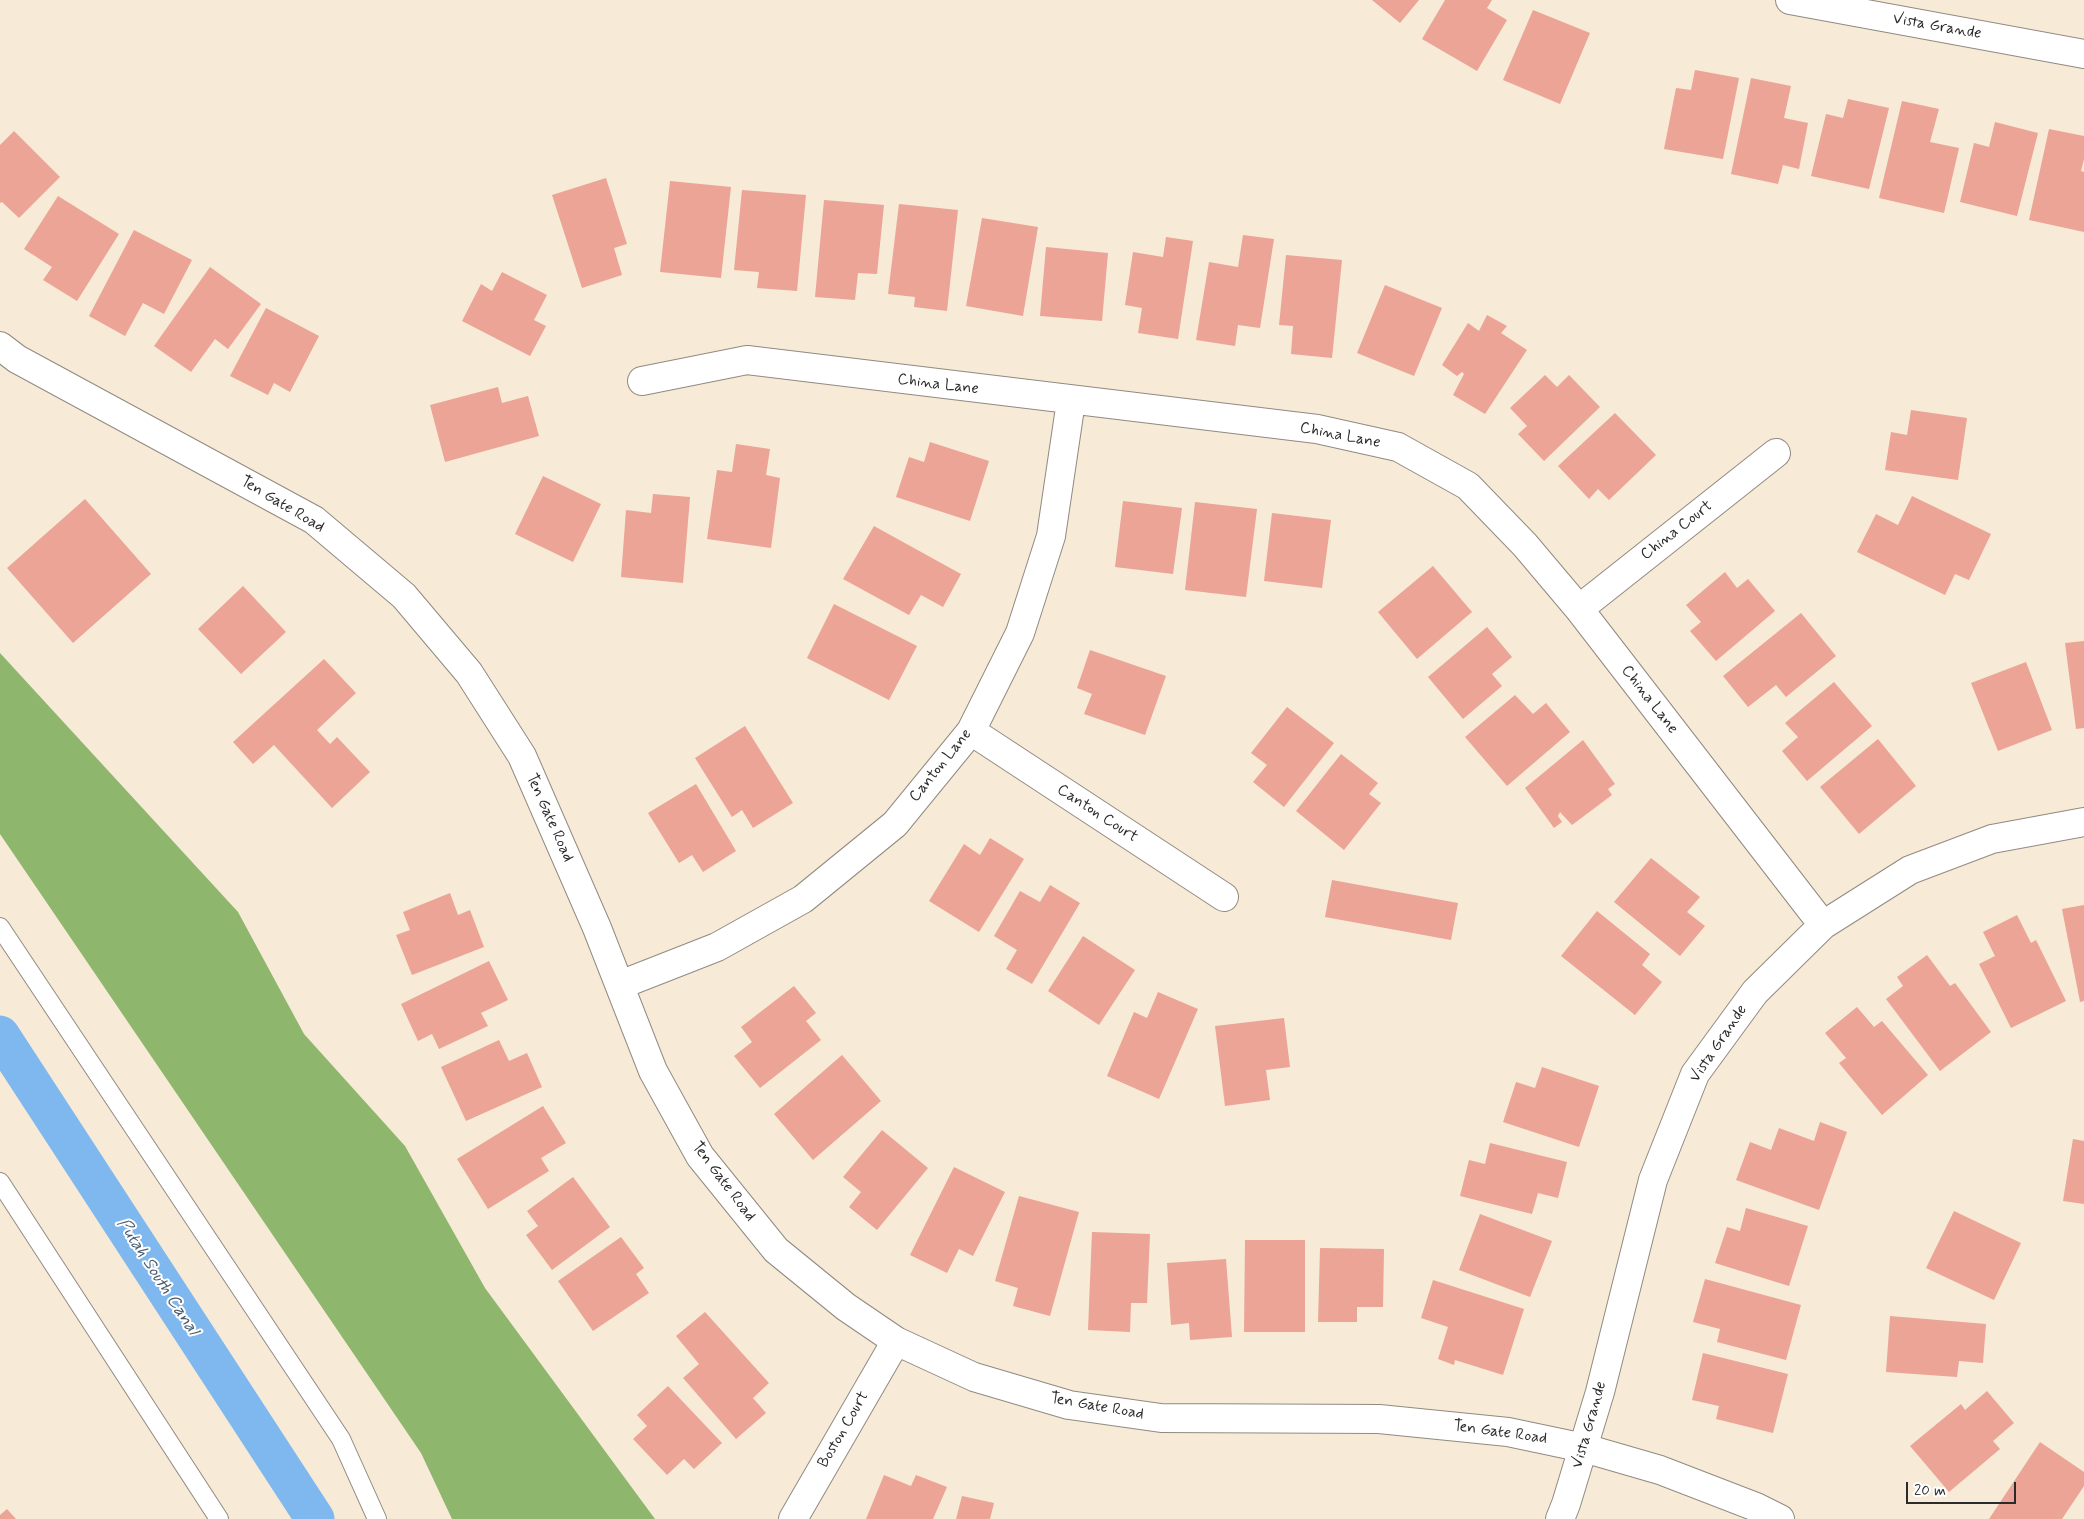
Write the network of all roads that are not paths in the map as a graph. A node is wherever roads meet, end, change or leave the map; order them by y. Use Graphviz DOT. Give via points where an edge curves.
graph roads {
  1 [pos="1790,0"];
  2 [pos="2084,54"];
  3 [pos="0,346"];
  4 [pos="642,381"];
  5 [pos="1071,401"];
  6 [pos="1776,453"];
  7 [pos="1579,609"];
  8 [pos="971,731"];
  9 [pos="2084,822"];
  10 [pos="1224,897"];
  11 [pos="1823,925"];
  12 [pos="0,927"];
  13 [pos="620,985"];
  14 [pos="0,1182"];
  15 [pos="896,1341"];
  16 [pos="1584,1448"];
  17 [pos="219,1519"];
  18 [pos="377,1519"];
  19 [pos="793,1519"];
  20 [pos="1560,1519"];
  21 [pos="1780,1519"];
  1 -- 2 [label="street, Vista Grande"];
  3 -- 13 [label="street, Ten Gate Road" via="17,359 314,520 404,596 469,673 522,756"];
  4 -- 5 [label="street, China Lane" via="747,360"];
  5 -- 7 [label="street, China Lane" via="1317,429 1398,447 1468,486 1525,545"];
  5 -- 8 [label="street, Canton Lane" via="1051,536 1020,633"];
  6 -- 7 [label="street, China Court"];
  7 -- 11 [label="street, China Lane"];
  8 -- 10 [label="street, Canton Court"];
  8 -- 13 [label="street, Canton Lane" via="895,824 803,899 717,947"];
  9 -- 11 [label="street, Vista Grande" via="1992,839 1910,870"];
  11 -- 16 [label="street, Vista Grande" via="1755,992 1695,1074 1653,1180"];
  12 -- 18 [label="lane" via="341,1439"];
  13 -- 15 [label="street, Ten Gate Road" via="653,1071 700,1156 776,1250 846,1307"];
  14 -- 17 [label="lane"];
  15 -- 16 [label="street, Ten Gate Road" via="974,1377 1069,1405 1161,1418 1379,1419 1508,1432"];
  15 -- 19 [label="street, Boston Court"];
  16 -- 20 [label="street, Vista Grande"];
  16 -- 21 [label="street, Ten Gate Road" via="1660,1470"];
}
